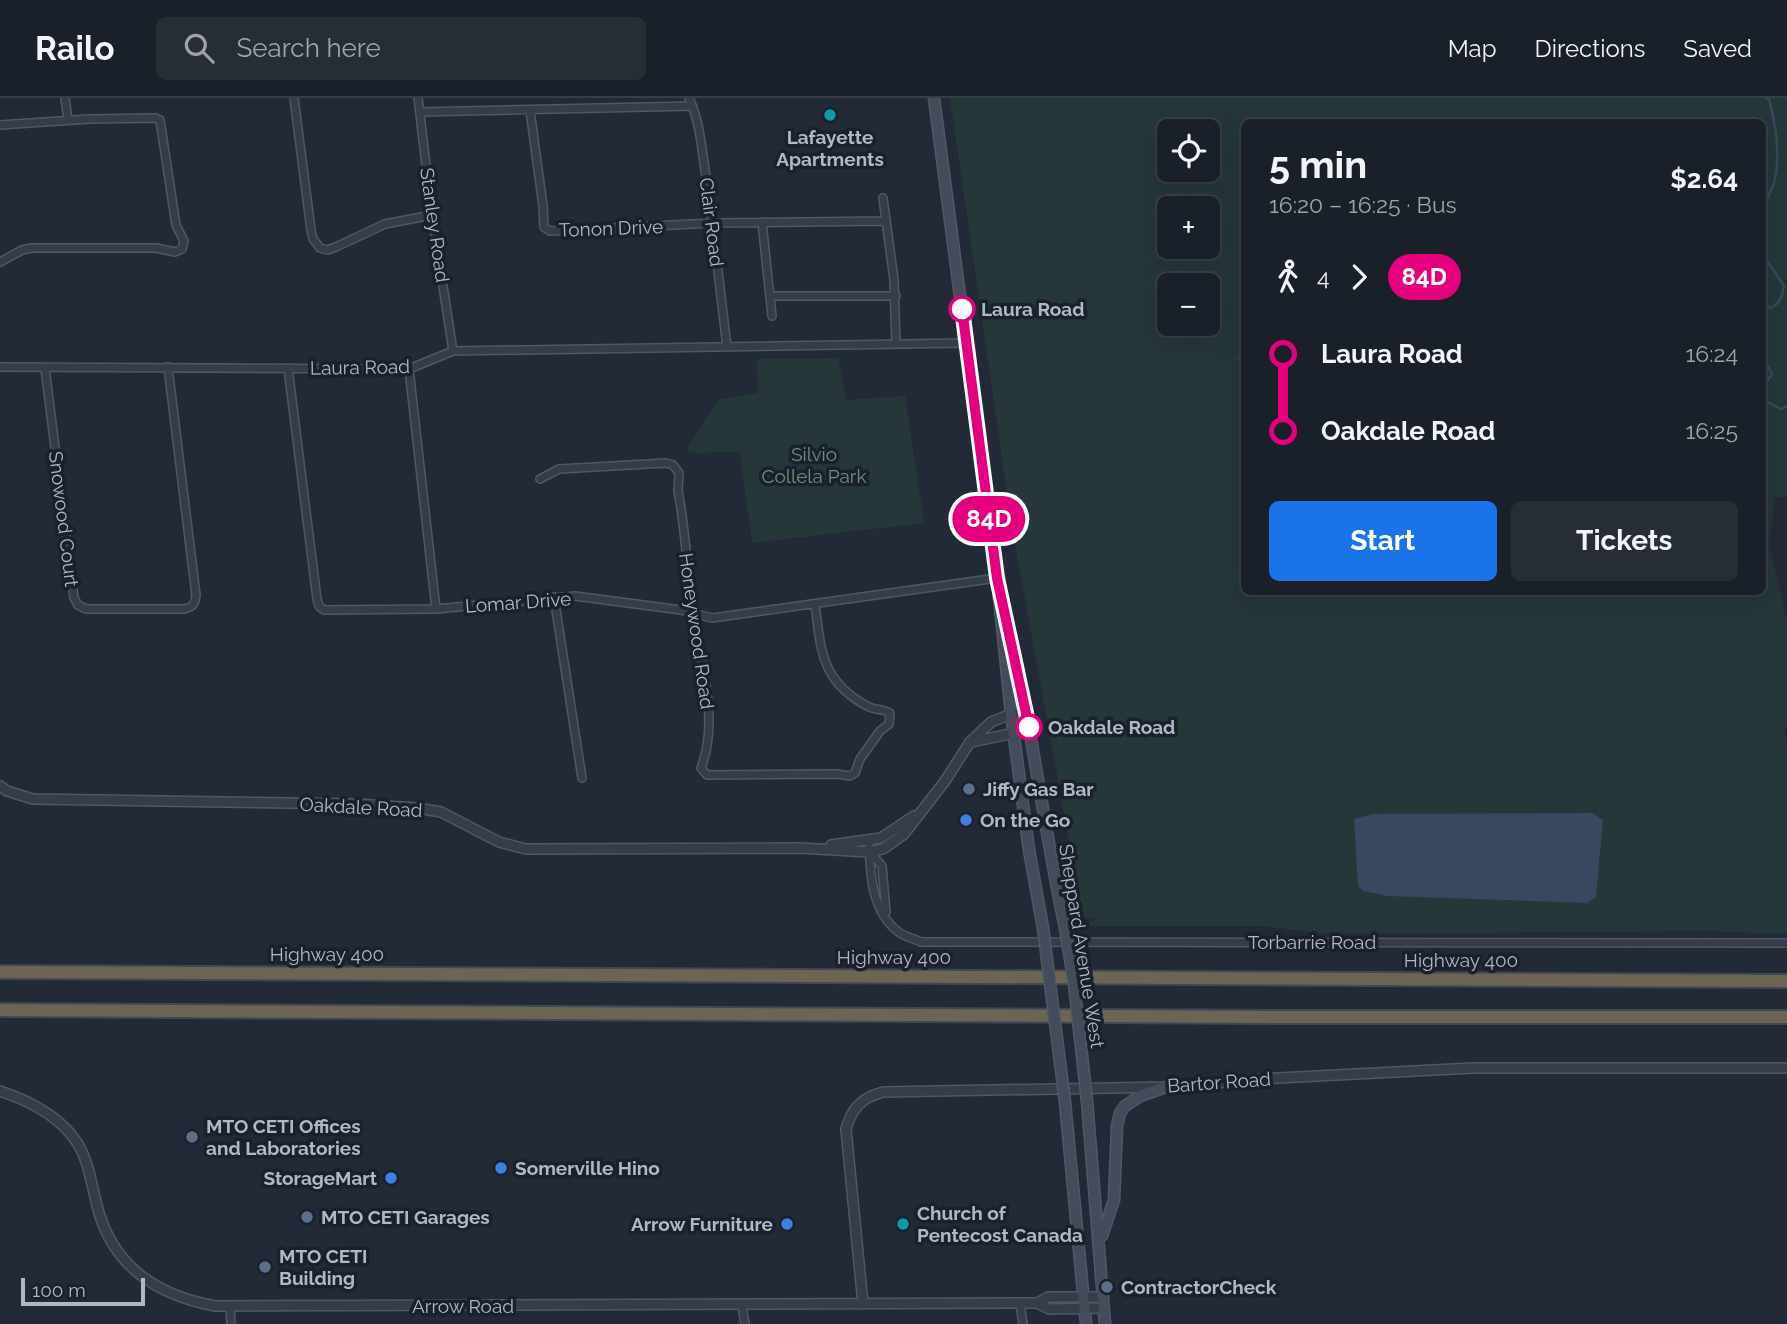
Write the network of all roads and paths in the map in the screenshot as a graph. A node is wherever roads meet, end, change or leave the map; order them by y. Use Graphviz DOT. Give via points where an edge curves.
graph roads {
  1 [pos="65,98"];
  2 [pos="294,98"];
  3 [pos="418,98"];
  4 [pos="934,98"];
  5 [pos="691,102"];
  6 [pos="530,110"];
  7 [pos="420,113"];
  8 [pos="68,120"];
  9 [pos="0,125"];
  10 [pos="883,198"];
  11 [pos="432,215"];
  12 [pos="886,221"];
  13 [pos="762,222"];
  14 [pos="713,223"];
  15 [pos="0,262"];
  16 [pos="770,296"];
  17 [pos="896,296"];
  18 [pos="772,316"];
  19 [pos="966,343"];
  20 [pos="896,344"];
  21 [pos="727,347"];
  22 [pos="453,351"];
  23 [pos="0,367"];
  24 [pos="168,367"];
  25 [pos="288,368"];
  26 [pos="45,369"];
  27 [pos="409,369"];
  28 [pos="540,479"];
  29 [pos="997,578"];
  30 [pos="554,597"];
  31 [pos="815,604"];
  32 [pos="436,609"];
  33 [pos="693,613"];
  34 [pos="1026,712"];
  35 [pos="1011,714"];
  36 [pos="1029,727"];
  37 [pos="1014,733"];
  38 [pos="970,742"];
  39 [pos="582,778"];
  40 [pos="0,786"];
  41 [pos="921,811"];
  42 [pos="869,841"];
  43 [pos="800,848"];
  44 [pos="869,852"];
  45 [pos="887,918"];
  46 [pos="1787,943"];
  47 [pos="0,972"];
  48 [pos="1787,981"];
  49 [pos="0,1010"];
  50 [pos="1787,1017"];
  51 [pos="1787,1068"];
  52 [pos="1166,1087"];
  53 [pos="0,1091"];
  54 [pos="1100,1247"];
  55 [pos="1084,1296"];
  56 [pos="1103,1297"];
  57 [pos="1020,1303"];
  58 [pos="1037,1303"];
  59 [pos="863,1304"];
  60 [pos="742,1306"];
  61 [pos="230,1307"];
  62 [pos="1104,1308"];
  63 [pos="1085,1310"];
  64 [pos="231,1324"];
  65 [pos="745,1324"];
  66 [pos="1023,1324"];
  67 [pos="1086,1324"];
  68 [pos="1105,1324"];
  1 -- 8 [label="street"];
  2 -- 11 [label="street" via="311,230 320,248 328,250 394,221"];
  3 -- 7 [label="street, Stanley Road"];
  4 -- 19 [label="main road, Sheppard Avenue West"];
  5 -- 6 [label="street"];
  5 -- 14 [label="street, Clair Road"];
  6 -- 7 [label="street"];
  6 -- 14 [label="street, Tonon Drive" via="544,227"];
  7 -- 11 [label="street, Stanley Road"];
  8 -- 9 [label="street"];
  8 -- 15 [label="street" via="160,120 182,249 32,248"];
  10 -- 12 [label="street"];
  11 -- 22 [label="street, Stanley Road"];
  12 -- 13 [label="street"];
  12 -- 17 [label="street"];
  13 -- 14 [label="street"];
  13 -- 16 [label="street"];
  14 -- 21 [label="street, Clair Road"];
  16 -- 17 [label="street"];
  16 -- 18 [label="street"];
  17 -- 20 [label="street"];
  19 -- 20 [label="street, Laura Road"];
  19 -- 29 [label="main road, Sheppard Avenue West"];
  20 -- 21 [label="street, Laura Road"];
  21 -- 22 [label="street, Laura Road"];
  22 -- 27 [label="street, Laura Road"];
  23 -- 26 [label="street, Laura Road"];
  24 -- 25 [label="street, Laura Road"];
  24 -- 26 [label="street, Laura Road"];
  24 -- 26 [label="street, Snowood Court" via="196,595 192,607 184,609 86,609 78,605"];
  25 -- 27 [label="street, Laura Road"];
  25 -- 32 [label="street, Lomar Drive" via="319,606 331,611"];
  27 -- 32 [label="street"];
  28 -- 33 [label="street, Honeywood Road" via="559,469 673,466 679,473"];
  29 -- 31 [label="street, Lomar Drive"];
  29 -- 34 [label="main road, Sheppard Avenue West"];
  29 -- 35 [label="main road, Sheppard Avenue West"];
  30 -- 32 [label="street, Lomar Drive"];
  30 -- 33 [label="street, Lomar Drive"];
  30 -- 39 [label="street"];
  31 -- 33 [label="street, Lomar Drive" via="712,618"];
  31 -- 33 [label="street, Honeywood Road" via="826,667 855,697 891,717 850,776 707,775 701,768 707,751 708,704"];
  34 -- 35 [label="street, Oakdale Road"];
  34 -- 36 [label="main road, Sheppard Avenue West"];
  35 -- 37 [label="main road, Sheppard Avenue West"];
  35 -- 38 [label="street, Oakdale Road" via="991,722"];
  36 -- 37 [label="street"];
  36 -- 54 [label="main road, Sheppard Avenue West, bridge" via="1074,984"];
  37 -- 38 [label="street"];
  37 -- 55 [label="main road, Sheppard Avenue West, bridge" via="1065,1101"];
  38 -- 41 [label="street, Oakdale Road"];
  40 -- 43 [label="street, Oakdale Road" via="33,799 416,808 441,813 499,842 526,849"];
  41 -- 42 [label="street, Oakdale Road"];
  41 -- 44 [label="street, Oakdale Road" via="904,834 883,849"];
  42 -- 43 [label="street, Oakdale Road"];
  42 -- 44 [label="street"];
  43 -- 44 [label="street, Oakdale Road"];
  44 -- 45 [label="street" via="874,897"];
  44 -- 45 [label="street" via="882,866"];
  45 -- 46 [label="street, Torbarrie Road" via="900,933 921,942"];
  47 -- 48 [label="highway, Highway 400"];
  49 -- 50 [label="highway"];
  51 -- 52 [label="street, Bartor Road" via="1473,1068"];
  52 -- 54 [label="main road" via="1140,1096 1121,1113 1114,1200"];
  52 -- 59 [label="street, Bartor Road" via="893,1092 869,1096 859,1103 851,1114 846,1142"];
  53 -- 61 [label="street, Arrow Road" via="34,1105 62,1125 77,1144 100,1217 120,1254 138,1274 189,1301"];
  54 -- 56 [label="main road, Sheppard Avenue West"];
  55 -- 56 [label="street, Arrow Road"];
  55 -- 58 [label="street, Arrow Road" via="1048,1297"];
  55 -- 63 [label="main road, Sheppard Avenue West"];
  56 -- 62 [label="main road, Sheppard Avenue West"];
  57 -- 58 [label="street, Arrow Road"];
  57 -- 59 [label="street, Arrow Road"];
  57 -- 66 [label="street"];
  58 -- 63 [label="street, Arrow Road"];
  59 -- 60 [label="street, Arrow Road"];
  60 -- 61 [label="street, Arrow Road"];
  60 -- 65 [label="street"];
  61 -- 64 [label="street"];
  62 -- 63 [label="street, Arrow Road"];
  62 -- 68 [label="main road, Sheppard Avenue West"];
  63 -- 67 [label="main road, Sheppard Avenue West"];
}
